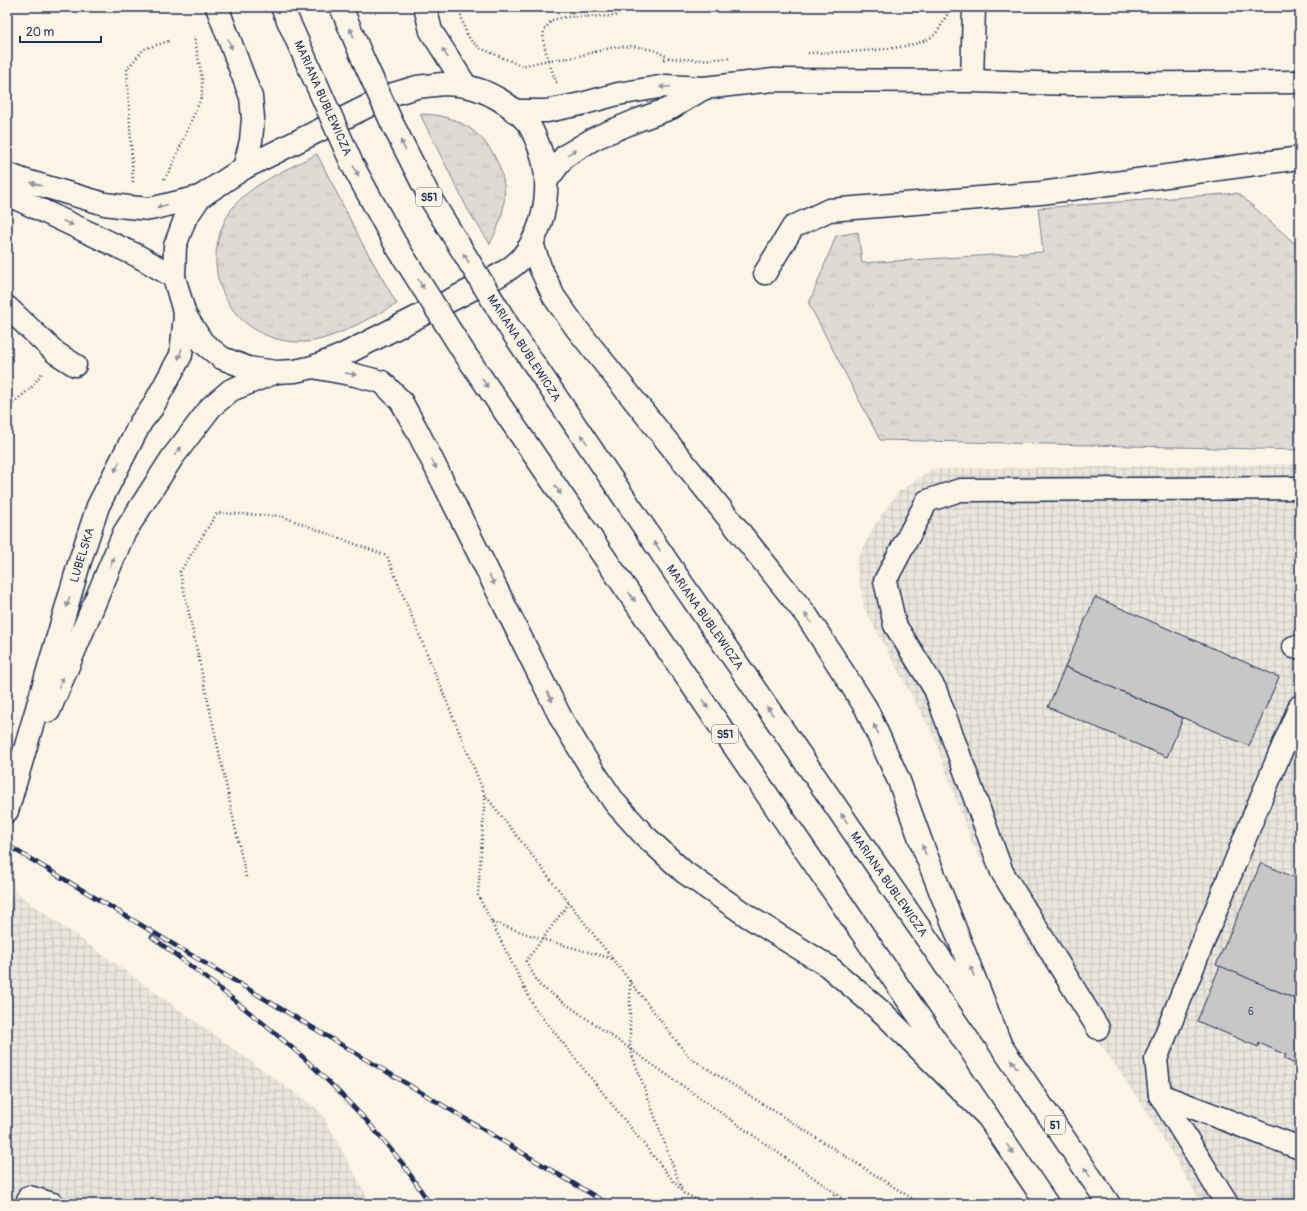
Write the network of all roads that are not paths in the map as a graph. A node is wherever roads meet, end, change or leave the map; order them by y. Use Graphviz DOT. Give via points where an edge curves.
graph roads {
  1 [pos="217,7"];
  2 [pos="282,7"];
  3 [pos="340,7"];
  4 [pos="425,7"];
  5 [pos="974,8"];
  6 [pos="972,81"];
  7 [pos="1300,82"];
  8 [pos="466,86"];
  9 [pos="704,88"];
  10 [pos="514,111"];
  11 [pos="1300,158"];
  12 [pos="244,168"];
  13 [pos="7,174"];
  14 [pos="547,180"];
  15 [pos="7,194"];
  16 [pos="200,196"];
  17 [pos="532,243"];
  18 [pos="765,273"];
  19 [pos="174,277"];
  20 [pos="7,307"];
  21 [pos="185,315"];
  22 [pos="75,366"];
  23 [pos="313,367"];
  24 [pos="276,372"];
  25 [pos="1300,488"];
  26 [pos="1300,706"];
  27 [pos="8,810"];
  28 [pos="1098,1028"];
  29 [pos="1001,1046"];
  30 [pos="1160,1095"];
  31 [pos="988,1117"];
  32 [pos="1300,1148"];
  33 [pos="27,1204"];
  34 [pos="54,1204"];
  35 [pos="1047,1204"];
  36 [pos="1108,1204"];
  37 [pos="1227,1204"];
  1 -- 12 [label="main road, one-way" via="251,97 251,141"];
  2 -- 31 [label="main road, MARIANA BUBLEWICZA / S51, one-way, bridge" via="354,166 396,244 463,351"];
  29 -- 3 [label="main road, MARIANA BUBLEWICZA / S51, one-way, bridge" via="509,327 429,196 392,123"];
  8 -- 4 [label="main road, one-way" via="431,31"];
  5 -- 6 [label="main road"];
  6 -- 7 [label="main road" via="1073,84"];
  6 -- 9 [label="main road" via="773,80"];
  8 -- 10 [label="main road" via="492,95"];
  8 -- 12 [label="main road" via="443,84 417,87 390,95"];
  9 -- 10 [label="main road, one-way" via="664,86 547,111"];
  14 -- 9 [label="main road, one-way" via="565,156 595,138 671,108"];
  10 -- 14 [label="main road" via="527,123 535,136 544,157"];
  11 -- 18 [label="main road" via="1041,193 829,210 793,227"];
  12 -- 16 [label="main road"];
  16 -- 13 [label="main road, one-way" via="150,209 128,207 105,204"];
  14 -- 17 [label="main road" via="540,225"];
  15 -- 19 [label="main road, one-way" via="138,256"];
  16 -- 19 [label="main road" via="185,219 175,246"];
  17 -- 23 [label="main road" via="523,257 494,278 341,356"];
  29 -- 17 [label="main road, one-way" via="899,781 866,708 807,616 554,297"];
  19 -- 21 [label="main road"];
  20 -- 22 [label="main road" via="56,353"];
  21 -- 24 [label="main road" via="203,344 222,358 248,368"];
  21 -- 27 [label="main road, LUBELSKA, one-way" via="181,355 98,506"];
  23 -- 24 [label="main road"];
  23 -- 31 [label="main road, one-way" via="382,382 400,401 418,432 562,720 615,803 684,872 749,917 828,966 857,990"];
  27 -- 24 [label="main road, LUBELSKA, one-way" via="124,533 172,458 211,407 231,390"];
  25 -- 28 [label="main road" via="960,490 927,502 885,581 895,625 935,689 1002,872"];
  26 -- 30 [label="main road" via="1156,1059"];
  36 -- 29 [label="main road, MARIANA BUBLEWICZA / 51, one-way"];
  30 -- 32 [label="main road"];
  30 -- 37 [label="main road"];
  31 -- 35 [label="main road, MARIANA BUBLEWICZA, one-way"];
  33 -- 34 [label="main road" via="29,1197"];
}
